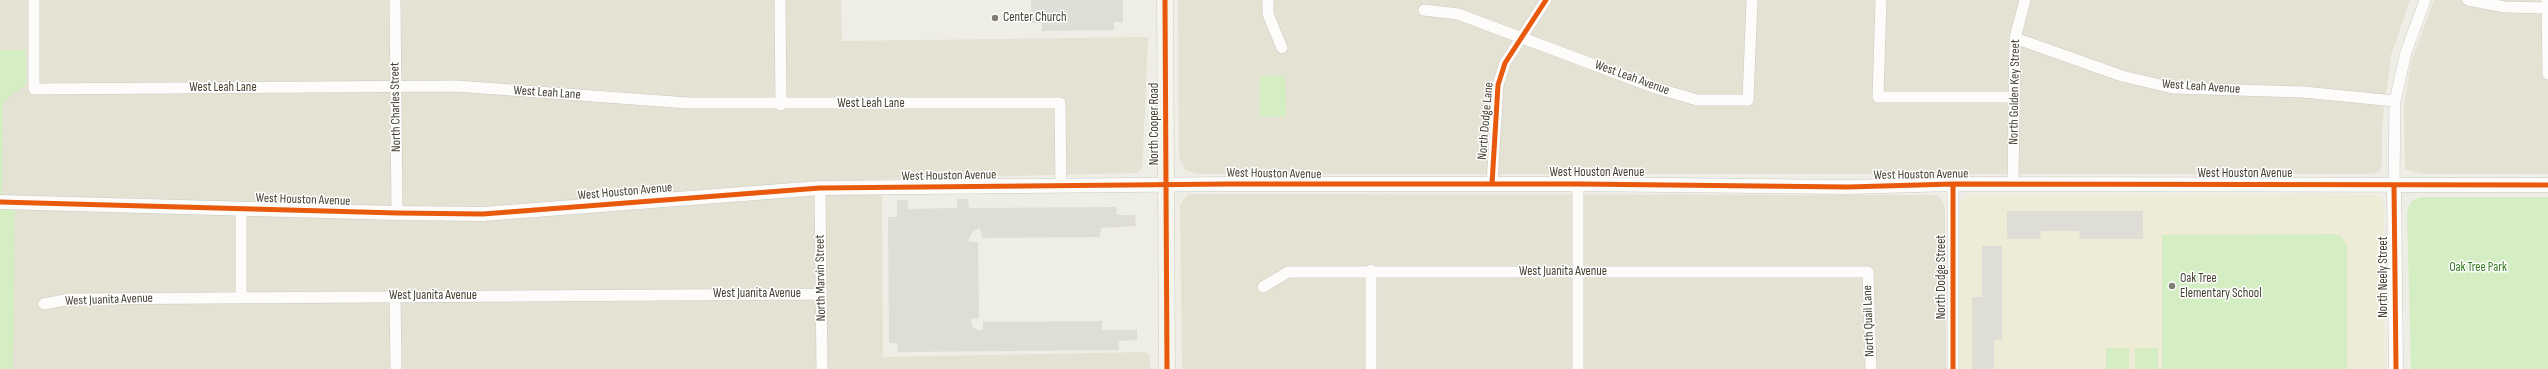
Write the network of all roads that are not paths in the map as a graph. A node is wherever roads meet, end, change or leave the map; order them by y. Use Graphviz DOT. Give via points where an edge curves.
graph roads {
  1 [pos="34,0"];
  2 [pos="395,0"];
  3 [pos="780,0"];
  4 [pos="1165,0"];
  5 [pos="1268,0"];
  6 [pos="1546,0"];
  7 [pos="1752,0"];
  8 [pos="1881,0"];
  9 [pos="2025,0"];
  10 [pos="2425,0"];
  11 [pos="2468,0"];
  12 [pos="2547,4"];
  13 [pos="1424,10"];
  14 [pos="1520,37"];
  15 [pos="2015,38"];
  16 [pos="1282,48"];
  17 [pos="2547,74"];
  18 [pos="396,87"];
  19 [pos="2014,97"];
  20 [pos="2394,101"];
  21 [pos="781,105"];
  22 [pos="1166,184"];
  23 [pos="1492,184"];
  24 [pos="1578,184"];
  25 [pos="1953,184"];
  26 [pos="2013,184"];
  27 [pos="1061,185"];
  28 [pos="2394,185"];
  29 [pos="2548,185"];
  30 [pos="820,188"];
  31 [pos="0,202"];
  32 [pos="241,209"];
  33 [pos="397,213"];
  34 [pos="1371,270"];
  35 [pos="1576,272"];
  36 [pos="1868,272"];
  37 [pos="1263,287"];
  38 [pos="822,294"];
  39 [pos="395,296"];
  40 [pos="241,298"];
  41 [pos="44,304"];
  42 [pos="396,369"];
  43 [pos="822,369"];
  44 [pos="1167,369"];
  45 [pos="1371,369"];
  46 [pos="1578,369"];
  47 [pos="1871,369"];
  48 [pos="1953,369"];
  49 [pos="2396,369"];
  1 -- 18 [label="street, West Leah Lane" via="34,89"];
  2 -- 18 [label="street, North Charles Street"];
  3 -- 21 [label="street"];
  4 -- 22 [label="main road, North Cooper Road"];
  5 -- 16 [label="street" via="1268,14"];
  6 -- 14 [label="street, North Dodge Lane"];
  7 -- 14 [label="street, West Leah Avenue" via="1748,100 1697,100 1656,88"];
  8 -- 19 [label="street" via="1878,97"];
  9 -- 15 [label="street, North Golden Key Street"];
  10 -- 20 [label="street, North Neely Street" via="2406,52"];
  11 -- 12 [label="street" via="2505,6"];
  12 -- 17 [label="street"];
  13 -- 14 [label="street, West Leah Avenue" via="1458,14"];
  14 -- 23 [label="street, North Dodge Lane" via="1505,63 1498,85"];
  15 -- 19 [label="street, North Golden Key Street"];
  15 -- 20 [label="street, West Leah Avenue" via="2122,76 2173,88 2303,92"];
  18 -- 21 [label="street, West Leah Lane" via="456,86 688,103"];
  18 -- 33 [label="street, North Charles Street"];
  19 -- 26 [label="street, North Golden Key Street"];
  20 -- 28 [label="street, North Neely Street"];
  21 -- 27 [label="street, West Leah Lane" via="1060,103"];
  22 -- 23 [label="street, West Houston Avenue"];
  22 -- 27 [label="street, West Houston Avenue"];
  22 -- 44 [label="main road, North Cooper Road"];
  23 -- 24 [label="street, West Houston Avenue"];
  24 -- 25 [label="street, West Houston Avenue" via="1848,187"];
  24 -- 35 [label="street"];
  25 -- 26 [label="street, West Houston Avenue"];
  25 -- 48 [label="street, North Dodge Street"];
  26 -- 28 [label="street, West Houston Avenue"];
  27 -- 30 [label="street, West Houston Avenue"];
  28 -- 29 [label="street, West Houston Avenue"];
  28 -- 49 [label="street, North Neely Street"];
  30 -- 33 [label="street, West Houston Avenue" via="507,212"];
  30 -- 38 [label="street, North Marvin Street"];
  31 -- 32 [label="street, West Houston Avenue"];
  32 -- 33 [label="street, West Houston Avenue"];
  32 -- 40 [label="street"];
  34 -- 35 [label="street, West Juanita Avenue"];
  34 -- 37 [label="street, West Juanita Avenue" via="1288,272"];
  34 -- 45 [label="street"];
  35 -- 36 [label="street, West Juanita Avenue"];
  35 -- 46 [label="street"];
  36 -- 47 [label="street, North Quail Lane"];
  38 -- 39 [label="street, West Juanita Avenue"];
  38 -- 43 [label="street, North Marvin Street"];
  39 -- 40 [label="street, West Juanita Avenue"];
  39 -- 42 [label="street"];
  40 -- 41 [label="street, West Juanita Avenue" via="70,299"];
}
